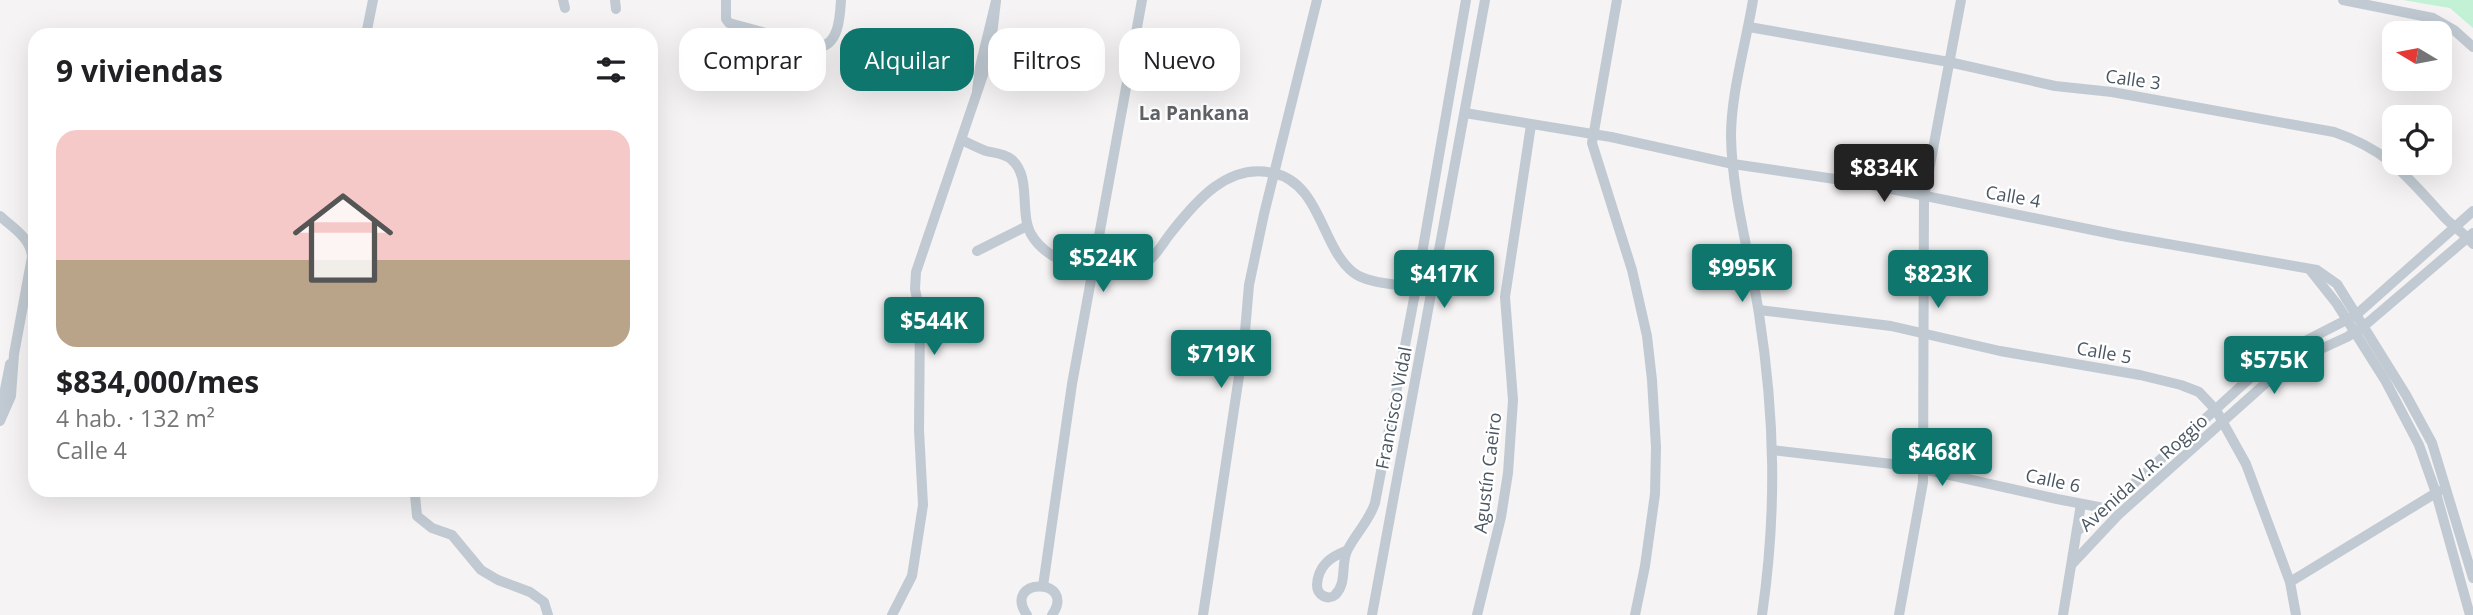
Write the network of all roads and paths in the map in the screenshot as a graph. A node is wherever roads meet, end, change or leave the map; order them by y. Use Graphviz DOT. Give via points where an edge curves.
graph roads {
  1 [pos="373,0"];
  2 [pos="726,0"];
  3 [pos="841,0"];
  4 [pos="996,0"];
  5 [pos="1142,0"];
  6 [pos="1317,0"];
  7 [pos="1466,0"];
  8 [pos="1485,0"];
  9 [pos="1617,0"];
  10 [pos="1754,0"];
  11 [pos="1961,0"];
  12 [pos="2343,0"];
  13 [pos="1749,27"];
  14 [pos="367,28"];
  15 [pos="2473,47"];
  16 [pos="1949,62"];
  17 [pos="1465,113"];
  18 [pos="1531,125"];
  19 [pos="1593,134"];
  20 [pos="962,140"];
  21 [pos="1733,164"];
  22 [pos="1275,173"];
  23 [pos="1924,197"];
  24 [pos="2473,211"];
  25 [pos="0,216"];
  26 [pos="1027,226"];
  27 [pos="2456,227"];
  28 [pos="2471,238"];
  29 [pos="28,244"];
  30 [pos="977,251"];
  31 [pos="1093,266"];
  32 [pos="28,269"];
  33 [pos="1416,288"];
  34 [pos="1759,310"];
  35 [pos="2352,317"];
  36 [pos="2360,329"];
  37 [pos="1923,333"];
  38 [pos="14,354"];
  39 [pos="2216,410"];
  40 [pos="0,415"];
  41 [pos="0,421"];
  42 [pos="2223,421"];
  43 [pos="1772,450"];
  44 [pos="1923,468"];
  45 [pos="2447,488"];
  46 [pos="2436,493"];
  47 [pos="415,497"];
  48 [pos="2081,504"];
  49 [pos="2107,508"];
  50 [pos="2118,515"];
  51 [pos="2077,531"];
  52 [pos="1346,551"];
  53 [pos="2072,564"];
  54 [pos="2473,579"];
  55 [pos="2290,582"];
  56 [pos="1043,586"];
  57 [pos="548,615"];
  58 [pos="892,615"];
  59 [pos="1027,615"];
  60 [pos="1052,615"];
  61 [pos="1203,615"];
  62 [pos="1372,615"];
  63 [pos="1477,615"];
  64 [pos="1635,615"];
  65 [pos="1762,615"];
  66 [pos="1899,615"];
  67 [pos="2063,615"];
  68 [pos="2296,615"];
  69 [pos="2470,615"];
  1 -- 14 [label="street"];
  2 -- 3 [label="street" via="726,19 733,26 824,47 838,25"];
  4 -- 20 [label="street" via="978,91"];
  5 -- 31 [label="street"];
  6 -- 22 [label="street"];
  7 -- 33 [label="street"];
  8 -- 17 [label="street, Francisco Vidal"];
  9 -- 19 [label="street"];
  10 -- 13 [label="street"];
  11 -- 16 [label="street"];
  12 -- 15 [label="street" via="2433,18"];
  13 -- 16 [label="street, Calle 3"];
  13 -- 21 [label="street" via="1731,132"];
  16 -- 23 [label="street"];
  16 -- 27 [label="street, Calle 3" via="2055,86 2334,132 2391,162"];
  17 -- 18 [label="street, Calle 4"];
  17 -- 62 [label="street, Francisco Vidal"];
  18 -- 19 [label="street, Calle 4"];
  18 -- 63 [label="street, Agustín Caeiro" via="1505,297 1513,400 1507,485"];
  19 -- 21 [label="street, Calle 4"];
  19 -- 64 [label="street" via="1593,147 1632,270 1652,380 1655,494"];
  20 -- 26 [label="street" via="1012,159 1020,171"];
  20 -- 58 [label="street" via="916,272 923,505 912,576"];
  21 -- 23 [label="street, Calle 4"];
  21 -- 34 [label="street"];
  22 -- 31 [label="street" via="1241,173 1223,180 1143,264 1120,269"];
  22 -- 33 [label="street" via="1310,199 1354,272"];
  22 -- 61 [label="street" via="1249,285"];
  23 -- 35 [label="street, Calle 4" via="2307,267 2331,278"];
  23 -- 37 [label="street"];
  24 -- 27 [label="street, Avenida V.R. Roggio"];
  25 -- 29 [label="street"];
  26 -- 30 [label="street"];
  26 -- 31 [label="street" via="1052,256"];
  27 -- 28 [label="street, Calle 3"];
  27 -- 35 [label="street, Avenida V.R. Roggio"];
  28 -- 36 [label="street, Avenida V.R. Roggio"];
  31 -- 56 [label="street"];
  32 -- 38 [label="street"];
  33 -- 52 [label="street" via="1375,503"];
  34 -- 37 [label="street, Calle 5"];
  34 -- 43 [label="street"];
  35 -- 36 [label="street, Calle 4"];
  35 -- 39 [label="street, Avenida V.R. Roggio" via="2272,358"];
  36 -- 42 [label="street, Avenida V.R. Roggio" via="2286,365"];
  36 -- 45 [label="street, Calle 4" via="2432,443"];
  36 -- 46 [label="street, Calle 4" via="2419,445"];
  37 -- 39 [label="street, Calle 5" via="2181,385 2199,392"];
  37 -- 44 [label="street"];
  38 -- 40 [label="street"];
  38 -- 41 [label="street" via="11,396"];
  39 -- 42 [label="street, Calle 5"];
  39 -- 49 [label="street, Avenida V.R. Roggio"];
  42 -- 50 [label="street, Avenida V.R. Roggio"];
  42 -- 55 [label="street, Calle 5" via="2254,482"];
  43 -- 44 [label="street, Calle 6"];
  43 -- 65 [label="street" via="1772,523"];
  44 -- 48 [label="street, Calle 6"];
  44 -- 66 [label="street"];
  45 -- 46 [label="street"];
  45 -- 54 [label="street, Calle 4"];
  46 -- 55 [label="street"];
  46 -- 69 [label="street, Calle 4"];
  47 -- 57 [label="street" via="417,516 452,535 481,570 544,602"];
  48 -- 49 [label="street, Calle 6"];
  48 -- 51 [label="street, Avenida V.R. Roggio"];
  49 -- 50 [label="street, Calle 6"];
  49 -- 51 [label="street, Avenida V.R. Roggio"];
  50 -- 53 [label="street, Avenida V.R. Roggio"];
  51 -- 53 [label="street, Avenida V.R. Roggio"];
  52 -- 52 [label="street" via="1334,555 1323,567 1317,583 1321,596 1333,597 1339,590"];
  53 -- 67 [label="street, Avenida V.R. Roggio"];
  55 -- 68 [label="street, Calle 5"];
  56 -- 59 [label="street" via="1032,587 1024,596"];
  56 -- 60 [label="street" via="1056,596"];
}
